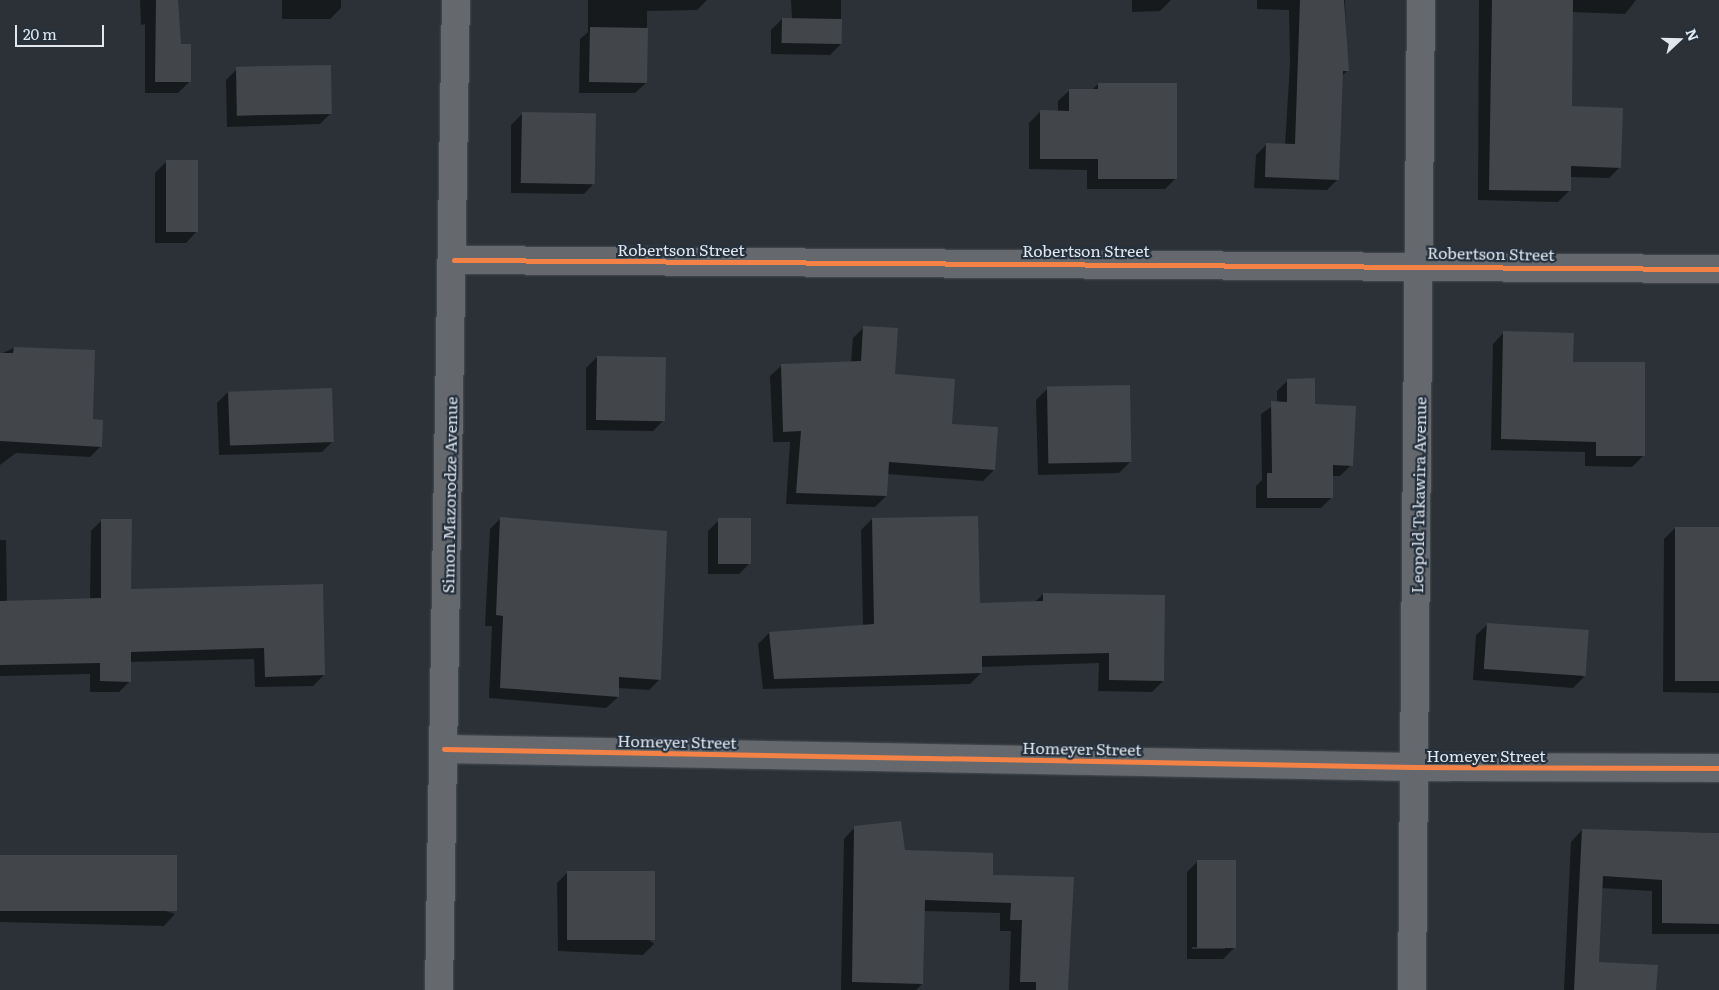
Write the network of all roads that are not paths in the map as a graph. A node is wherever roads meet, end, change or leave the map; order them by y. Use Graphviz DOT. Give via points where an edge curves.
graph roads {
  1 [pos="456,0"];
  2 [pos="1421,0"];
  3 [pos="454,260"];
  4 [pos="1421,264"];
  5 [pos="1719,269"];
  6 [pos="444,749"];
  7 [pos="1414,767"];
  8 [pos="1719,768"];
  9 [pos="439,990"];
  10 [pos="1412,990"];
  1 -- 3 [label="street, Simon Mazorodze Avenue"];
  2 -- 4 [label="street, Leopold Takawira Avenue"];
  3 -- 4 [label="street, Robertson Street"];
  3 -- 6 [label="street, Simon Mazorodze Avenue"];
  4 -- 5 [label="street, Robertson Street"];
  4 -- 7 [label="street, Leopold Takawira Avenue"];
  6 -- 7 [label="street, Homeyer Street"];
  6 -- 9 [label="street, Simon Mazorodze Avenue"];
  7 -- 8 [label="street, Homeyer Street"];
  7 -- 10 [label="street, Leopold Takawira Avenue"];
}
